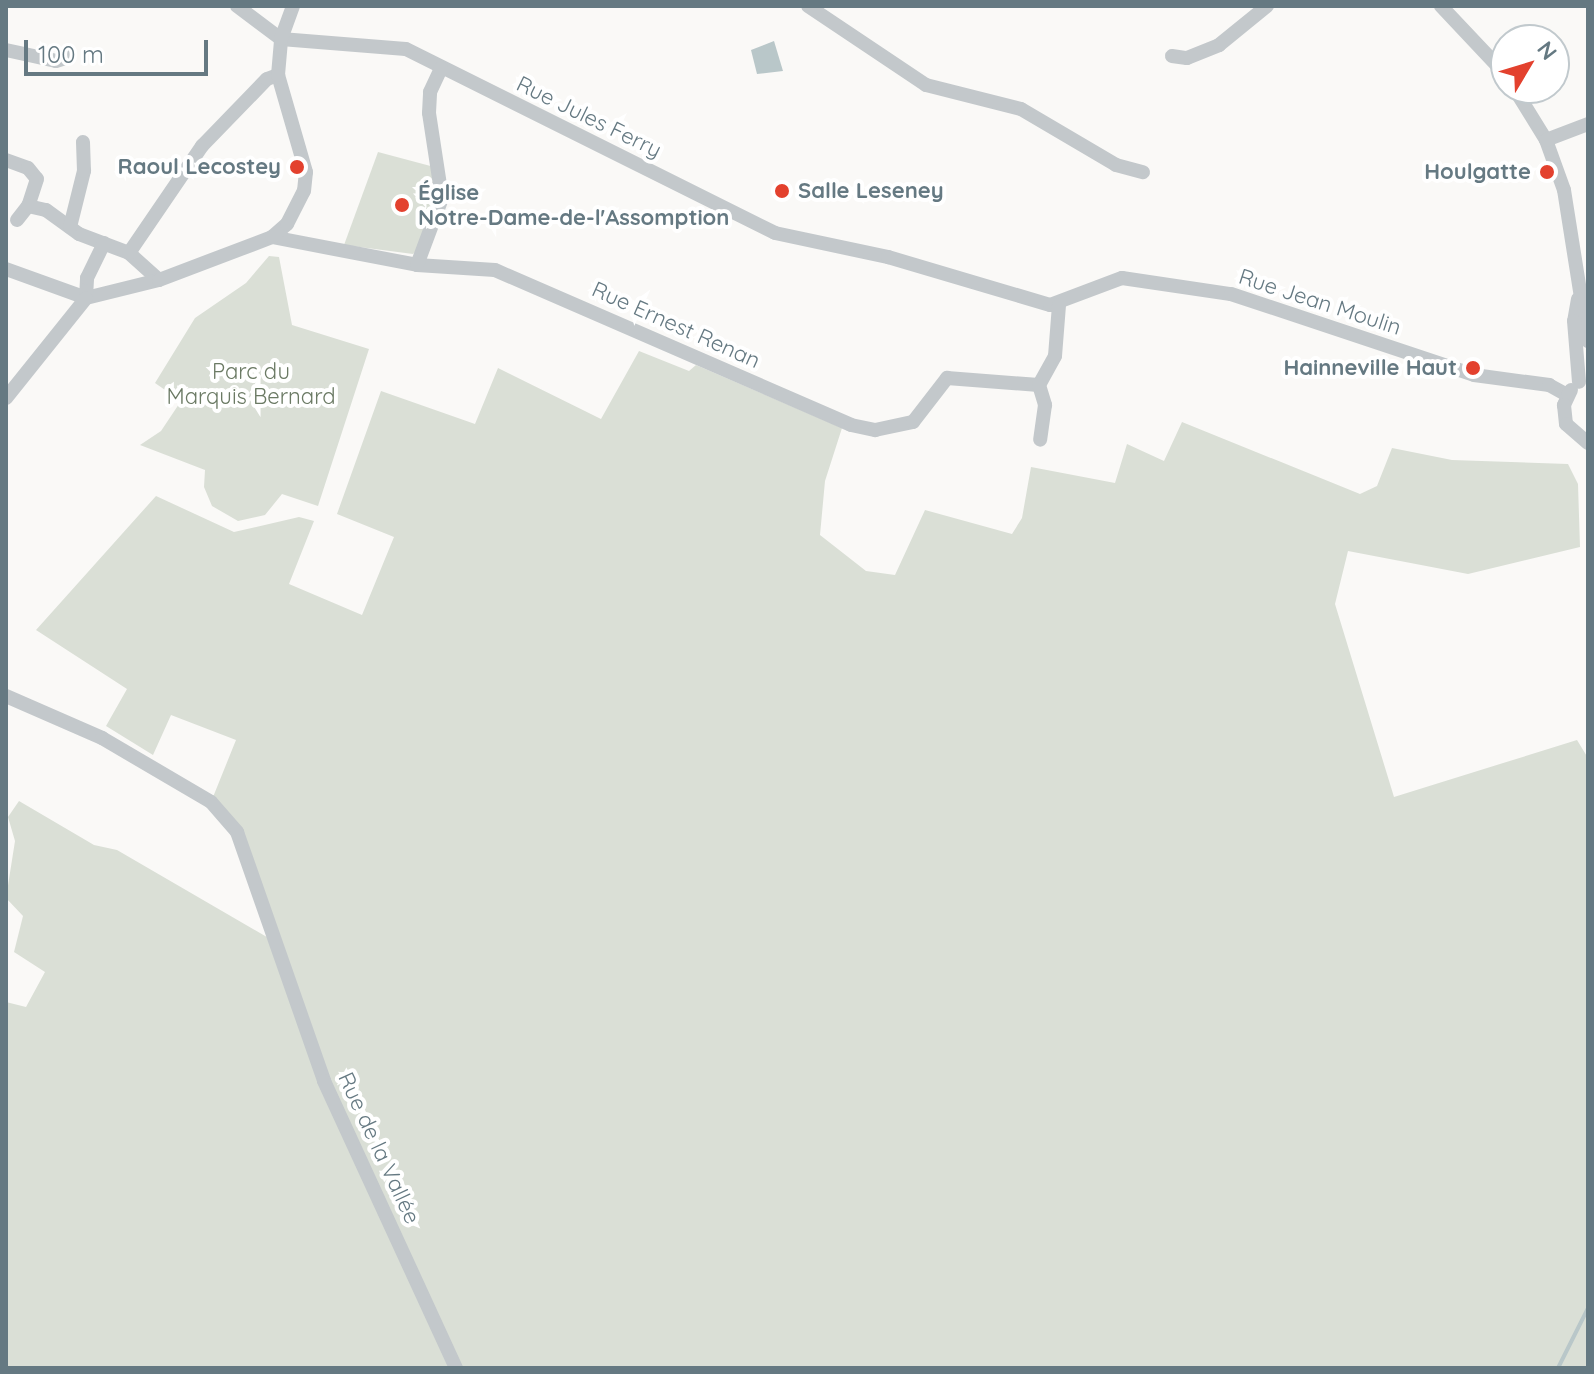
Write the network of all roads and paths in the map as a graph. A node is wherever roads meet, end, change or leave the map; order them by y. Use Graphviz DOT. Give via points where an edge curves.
graph roads {
  1 [pos="237,6"];
  2 [pos="293,6"];
  3 [pos="808,6"];
  4 [pos="1267,6"];
  5 [pos="1441,6"];
  6 [pos="281,39"];
  7 [pos="6,50"];
  8 [pos="1172,56"];
  9 [pos="69,57"];
  10 [pos="1490,58"];
  11 [pos="441,68"];
  12 [pos="278,75"];
  13 [pos="1524,104"];
  14 [pos="1588,124"];
  15 [pos="1546,140"];
  16 [pos="83,142"];
  17 [pos="6,160"];
  18 [pos="1143,172"];
  19 [pos="28,206"];
  20 [pos="17,220"];
  21 [pos="70,227"];
  22 [pos="272,237"];
  23 [pos="104,243"];
  24 [pos="129,253"];
  25 [pos="417,265"];
  26 [pos="6,269"];
  27 [pos="159,280"];
  28 [pos="1579,296"];
  29 [pos="86,298"];
  30 [pos="1059,305"];
  31 [pos="1588,341"];
  32 [pos="1584,380"];
  33 [pos="1039,385"];
  34 [pos="1567,395"];
  35 [pos="6,398"];
  36 [pos="1040,440"];
  37 [pos="1588,443"];
  38 [pos="6,696"];
  39 [pos="456,1368"];
  1 -- 6 [label="street"];
  2 -- 6 [label="street"];
  3 -- 18 [label="street" via="926,85 1021,109 1116,165"];
  4 -- 8 [label="street" via="1219,45 1187,58"];
  5 -- 10 [label="street"];
  6 -- 11 [label="street, Rue Jules Ferry" via="399,47"];
  6 -- 12 [label="street"];
  7 -- 9 [label="street" via="56,61"];
  11 -- 25 [label="street" via="430,92 429,113 442,198"];
  11 -- 30 [label="street, Rue Jules Ferry" via="769,230"];
  12 -- 22 [label="street" via="306,172 293,214"];
  12 -- 24 [label="street" via="267,79 202,146"];
  13 -- 15 [label="street"];
  14 -- 15 [label="street"];
  15 -- 28 [label="street" via="1570,216"];
  16 -- 21 [label="street" via="84,171"];
  17 -- 19 [label="street" via="28,168 37,179"];
  19 -- 20 [label="street"];
  19 -- 21 [label="street" via="51,212"];
  21 -- 23 [label="street"];
  22 -- 25 [label="street, Rue Ernest Renan"];
  22 -- 27 [label="street"];
  23 -- 24 [label="street"];
  23 -- 29 [label="street" via="87,278"];
  24 -- 27 [label="street"];
  25 -- 33 [label="street, Rue Ernest Renan" via="464,264 527,282 851,425 884,430 904,426 918,417 947,378"];
  26 -- 29 [label="street"];
  27 -- 29 [label="street"];
  28 -- 31 [label="street"];
  28 -- 32 [label="street" via="1574,321"];
  29 -- 35 [label="street"];
  30 -- 33 [label="street" via="1055,356"];
  30 -- 34 [label="street, Rue Jean Moulin" via="1116,278 1213,291 1474,375 1549,385"];
  32 -- 34 [label="street"];
  33 -- 36 [label="street" via="1045,405"];
  34 -- 37 [label="street" via="1566,424"];
  38 -- 39 [label="street, Rue de la Vallée" via="102,738 211,802 237,832 324,1081"];
}
